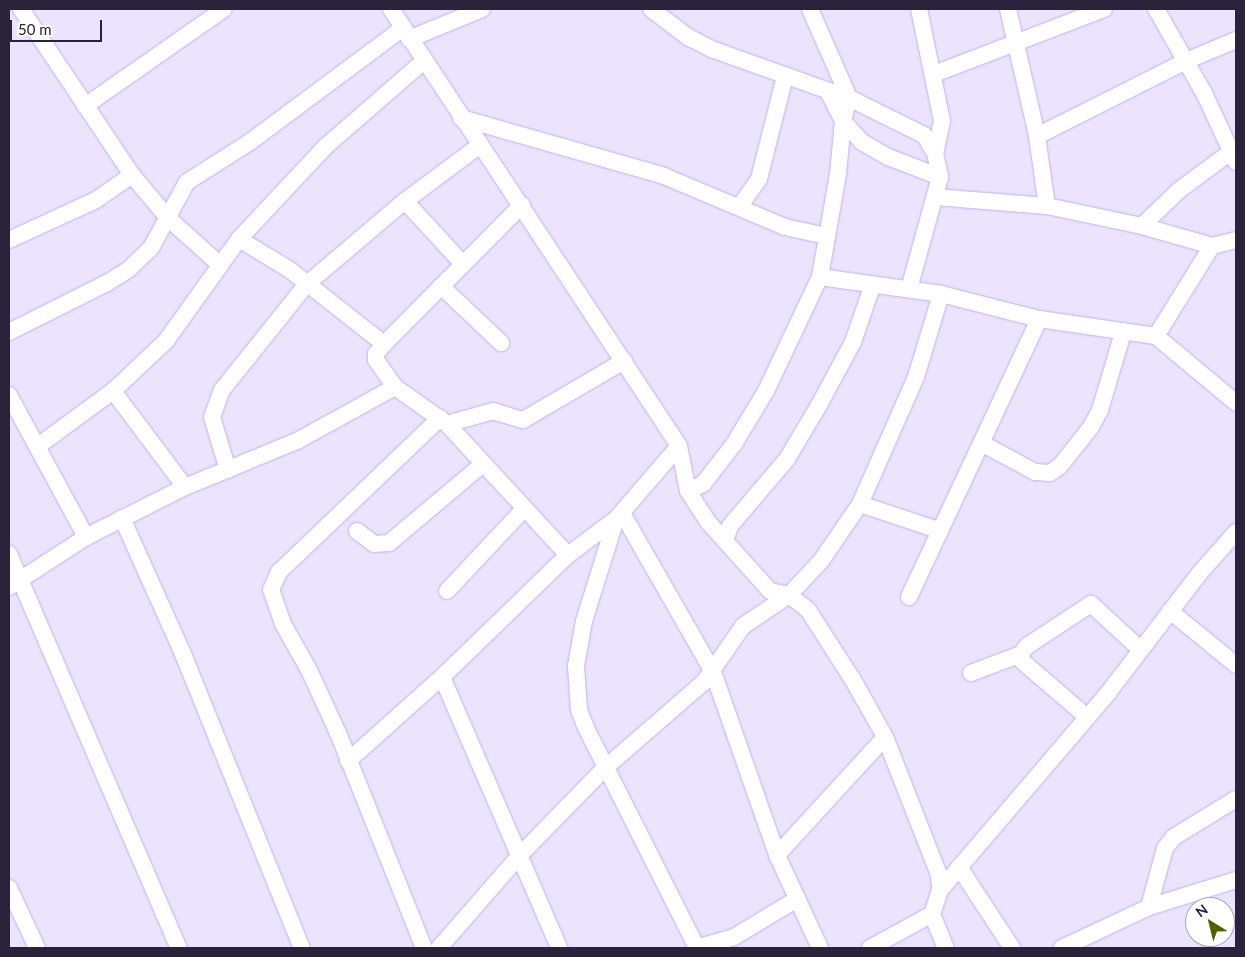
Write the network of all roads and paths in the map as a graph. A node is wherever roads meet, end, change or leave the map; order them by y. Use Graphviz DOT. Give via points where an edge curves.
graph roads {
  1 [pos="21,9"];
  2 [pos="224,9"];
  3 [pos="391,9"];
  4 [pos="482,9"];
  5 [pos="651,9"];
  6 [pos="810,9"];
  7 [pos="919,9"];
  8 [pos="1008,9"];
  9 [pos="1104,9"];
  10 [pos="1156,9"];
  11 [pos="406,33"];
  12 [pos="1016,40"];
  13 [pos="1236,40"];
  14 [pos="1186,61"];
  15 [pos="424,62"];
  16 [pos="934,74"];
  17 [pos="785,76"];
  18 [pos="828,92"];
  19 [pos="850,98"];
  20 [pos="85,106"];
  21 [pos="462,118"];
  22 [pos="843,121"];
  23 [pos="1037,136"];
  24 [pos="480,145"];
  25 [pos="935,153"];
  26 [pos="1234,154"];
  27 [pos="132,175"];
  28 [pos="940,178"];
  29 [pos="935,197"];
  30 [pos="405,201"];
  31 [pos="522,205"];
  32 [pos="740,206"];
  33 [pos="1048,206"];
  34 [pos="169,219"];
  35 [pos="1142,226"];
  36 [pos="826,236"];
  37 [pos="239,239"];
  38 [pos="9,240"];
  39 [pos="1236,240"];
  40 [pos="1212,246"];
  41 [pos="463,264"];
  42 [pos="220,265"];
  43 [pos="820,278"];
  44 [pos="307,284"];
  45 [pos="873,284"];
  46 [pos="441,286"];
  47 [pos="909,289"];
  48 [pos="941,294"];
  49 [pos="1039,319"];
  50 [pos="9,332"];
  51 [pos="1123,333"];
  52 [pos="1156,336"];
  53 [pos="500,343"];
  54 [pos="384,344"];
  55 [pos="624,361"];
  56 [pos="395,387"];
  57 [pos="113,391"];
  58 [pos="9,395"];
  59 [pos="1236,403"];
  60 [pos="444,421"];
  61 [pos="982,444"];
  62 [pos="38,446"];
  63 [pos="679,446"];
  64 [pos="482,465"];
  65 [pos="228,470"];
  66 [pos="185,487"];
  67 [pos="688,491"];
  68 [pos="860,504"];
  69 [pos="524,509"];
  70 [pos="619,516"];
  71 [pos="122,518"];
  72 [pos="938,530"];
  73 [pos="357,531"];
  74 [pos="1236,532"];
  75 [pos="86,537"];
  76 [pos="725,540"];
  77 [pos="9,554"];
  78 [pos="568,555"];
  79 [pos="14,582"];
  80 [pos="447,591"];
  81 [pos="789,595"];
  82 [pos="908,597"];
  83 [pos="1170,611"];
  84 [pos="1140,650"];
  85 [pos="1021,654"];
  86 [pos="1236,665"];
  87 [pos="713,672"];
  88 [pos="971,672"];
  89 [pos="442,677"];
  90 [pos="1087,717"];
  91 [pos="885,737"];
  92 [pos="348,761"];
  93 [pos="605,768"];
  94 [pos="1236,799"];
  95 [pos="777,854"];
  96 [pos="520,855"];
  97 [pos="959,867"];
  98 [pos="1236,880"];
  99 [pos="9,888"];
  100 [pos="940,890"];
  101 [pos="797,898"];
  102 [pos="1149,907"];
  103 [pos="932,914"];
  104 [pos="451,931"];
  105 [pos="422,943"];
  106 [pos="37,948"];
  107 [pos="179,948"];
  108 [pos="302,948"];
  109 [pos="439,948"];
  110 [pos="559,948"];
  111 [pos="696,948"];
  112 [pos="820,948"];
  113 [pos="870,948"];
  114 [pos="946,948"];
  115 [pos="1012,948"];
  116 [pos="1062,948"];
  1 -- 20 [label="street"];
  2 -- 20 [label="street"];
  3 -- 11 [label="street"];
  4 -- 11 [label="street"];
  5 -- 17 [label="street" via="714,50"];
  6 -- 19 [label="street"];
  7 -- 16 [label="street"];
  8 -- 12 [label="street"];
  9 -- 12 [label="street"];
  10 -- 14 [label="street"];
  11 -- 15 [label="street"];
  11 -- 34 [label="street" via="187,182"];
  12 -- 16 [label="street"];
  12 -- 23 [label="street"];
  13 -- 14 [label="street"];
  14 -- 23 [label="street"];
  14 -- 26 [label="street"];
  15 -- 21 [label="street"];
  15 -- 37 [label="street" via="326,147"];
  16 -- 25 [label="street" via="942,121"];
  17 -- 18 [label="street"];
  17 -- 32 [label="street" via="759,179"];
  18 -- 19 [label="street"];
  18 -- 22 [label="street"];
  19 -- 22 [label="street"];
  19 -- 25 [label="street" via="924,135"];
  20 -- 27 [label="street"];
  21 -- 24 [label="street"];
  21 -- 32 [label="street" via="664,176"];
  22 -- 28 [label="street" via="862,142"];
  22 -- 36 [label="street" via="838,174"];
  23 -- 33 [label="street"];
  24 -- 30 [label="street"];
  24 -- 31 [label="street"];
  25 -- 28 [label="street"];
  26 -- 35 [label="street" via="1178,191"];
  27 -- 34 [label="street"];
  27 -- 38 [label="street" via="96,200"];
  28 -- 29 [label="street"];
  29 -- 33 [label="street"];
  29 -- 47 [label="street"];
  30 -- 41 [label="street"];
  30 -- 44 [label="street"];
  31 -- 41 [label="street"];
  31 -- 55 [label="street"];
  32 -- 36 [label="street" via="785,227"];
  33 -- 35 [label="street"];
  34 -- 42 [label="street"];
  34 -- 50 [label="street" via="151,248 129,269"];
  35 -- 40 [label="street"];
  36 -- 43 [label="street"];
  37 -- 42 [label="street"];
  37 -- 44 [label="street"];
  39 -- 40 [label="street"];
  40 -- 52 [label="street"];
  41 -- 46 [label="street"];
  42 -- 57 [label="street" via="166,342"];
  43 -- 45 [label="street"];
  43 -- 67 [label="street" via="766,391 738,437 703,484"];
  44 -- 54 [label="street"];
  44 -- 65 [label="street" via="222,390 216,403 212,417"];
  45 -- 47 [label="street"];
  45 -- 76 [label="street" via="853,342 820,405 787,459 730,526"];
  46 -- 53 [label="street"];
  46 -- 54 [label="street"];
  47 -- 48 [label="street"];
  48 -- 49 [label="street"];
  48 -- 68 [label="street" via="916,377"];
  49 -- 51 [label="street"];
  49 -- 61 [label="street"];
  51 -- 52 [label="street"];
  51 -- 61 [label="street" via="1100,410 1091,427 1060,466 1050,473 1035,472"];
  52 -- 59 [label="street"];
  54 -- 56 [label="street" via="376,354 376,360"];
  55 -- 60 [label="street" via="523,420 485,411"];
  55 -- 63 [label="street"];
  56 -- 60 [label="street"];
  56 -- 65 [label="street" via="298,440"];
  57 -- 62 [label="street"];
  57 -- 66 [label="street"];
  58 -- 62 [label="street"];
  60 -- 64 [label="street"];
  60 -- 92 [label="street" via="279,572 271,590 283,624 325,703"];
  61 -- 72 [label="street"];
  62 -- 75 [label="street"];
  63 -- 67 [label="street"];
  63 -- 70 [label="street"];
  64 -- 69 [label="street"];
  64 -- 73 [label="street" via="389,543 374,544"];
  65 -- 66 [label="street"];
  66 -- 71 [label="street"];
  67 -- 76 [label="street" via="709,523"];
  68 -- 72 [label="street"];
  68 -- 81 [label="street" via="820,561"];
  69 -- 78 [label="street"];
  69 -- 80 [label="street"];
  70 -- 78 [label="street"];
  70 -- 87 [label="street"];
  70 -- 93 [label="street" via="584,621 576,666 579,710"];
  71 -- 75 [label="street"];
  71 -- 108 [label="street" via="184,654"];
  72 -- 82 [label="street"];
  74 -- 83 [label="street"];
  75 -- 79 [label="street"];
  76 -- 81 [label="street" via="770,591"];
  77 -- 79 [label="street"];
  78 -- 89 [label="street"];
  79 -- 107 [label="street"];
  81 -- 87 [label="street" via="743,626"];
  81 -- 91 [label="street" via="808,610"];
  83 -- 84 [label="street"];
  83 -- 86 [label="street"];
  84 -- 85 [label="street" via="1090,604 1027,646"];
  84 -- 90 [label="street"];
  85 -- 88 [label="street"];
  85 -- 90 [label="street" via="1026,666"];
  87 -- 93 [label="street"];
  87 -- 95 [label="street"];
  89 -- 92 [label="street"];
  89 -- 96 [label="street"];
  90 -- 97 [label="street"];
  91 -- 95 [label="street"];
  91 -- 100 [label="street" via="939,875"];
  92 -- 105 [label="street"];
  93 -- 96 [label="street"];
  93 -- 111 [label="street"];
  94 -- 102 [label="street" via="1174,837 1165,848"];
  95 -- 101 [label="street"];
  96 -- 104 [label="street"];
  96 -- 110 [label="street"];
  97 -- 100 [label="street"];
  97 -- 115 [label="street"];
  98 -- 102 [label="street"];
  99 -- 106 [label="street"];
  100 -- 103 [label="street"];
  101 -- 111 [label="street" via="734,937"];
  101 -- 112 [label="street"];
  102 -- 116 [label="street"];
  103 -- 113 [label="street"];
  103 -- 114 [label="street"];
  104 -- 105 [label="street"];
  104 -- 109 [label="street"];
}
